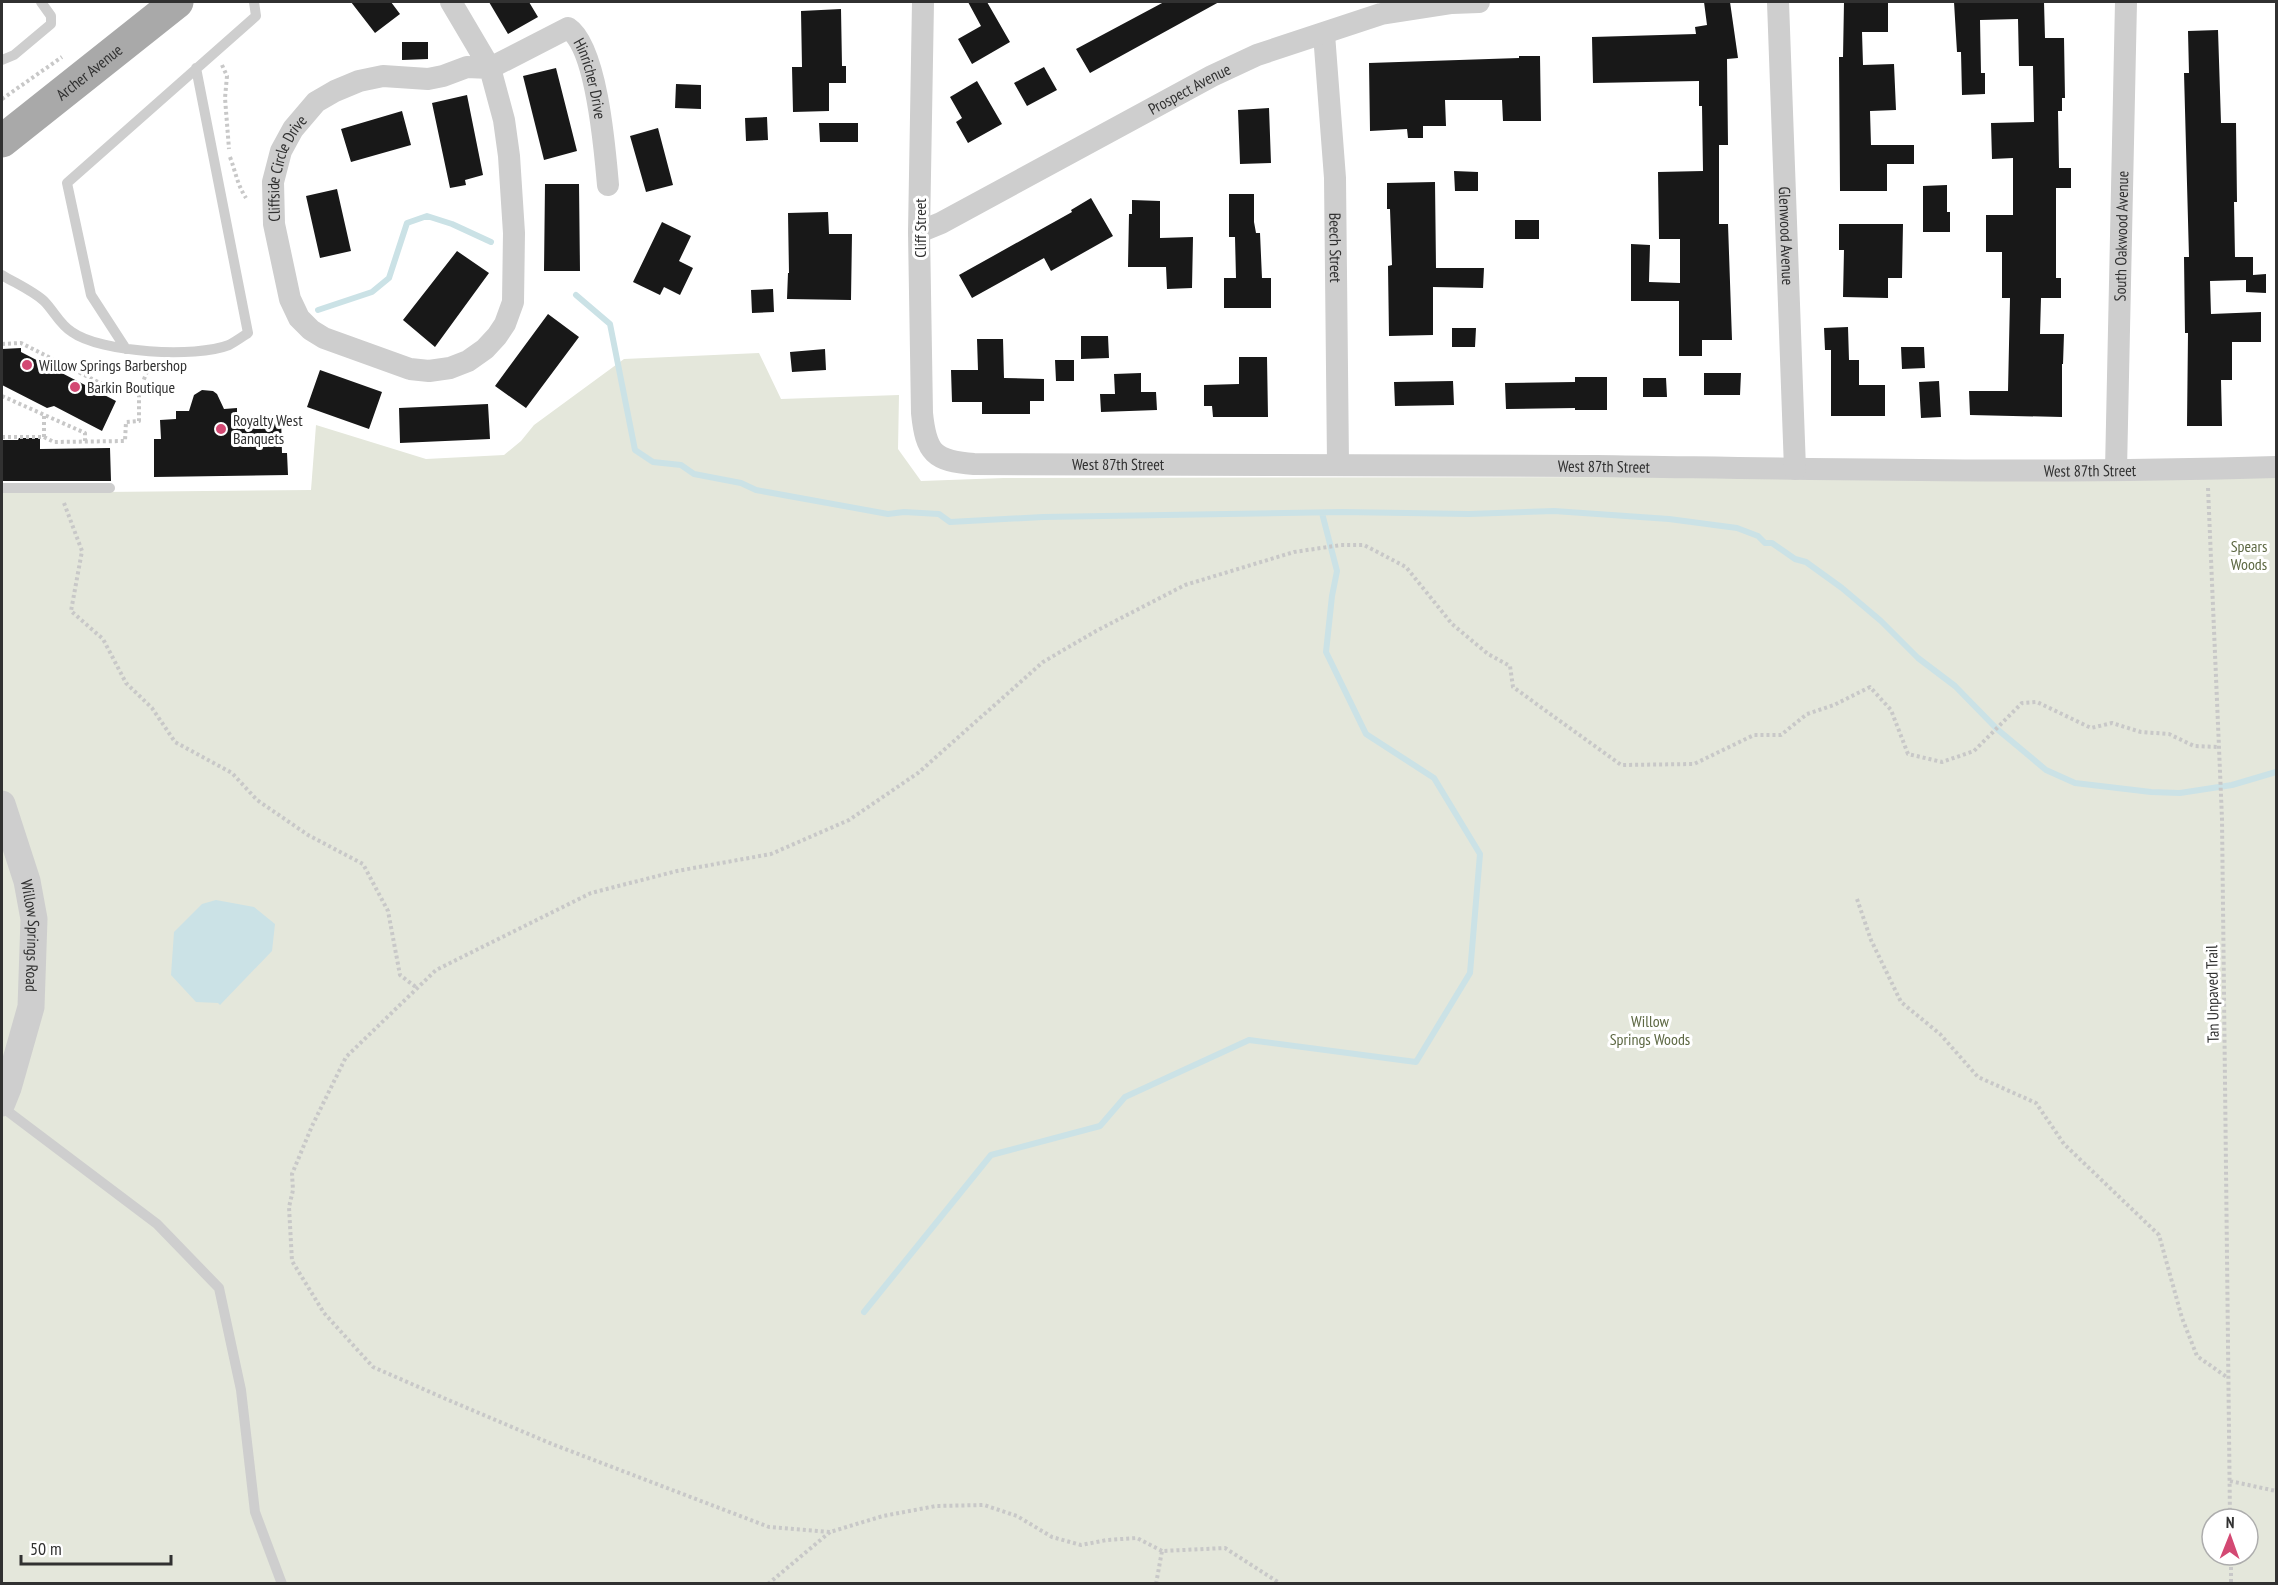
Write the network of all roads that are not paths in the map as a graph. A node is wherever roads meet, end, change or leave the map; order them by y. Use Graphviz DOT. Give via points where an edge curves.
graph roads {
  1 [pos="41,2"];
  2 [pos="177,2"];
  3 [pos="254,2"];
  4 [pos="451,2"];
  5 [pos="923,2"];
  6 [pos="1479,2"];
  7 [pos="1778,2"];
  8 [pos="2126,2"];
  9 [pos="1324,34"];
  10 [pos="2,60"];
  11 [pos="196,68"];
  12 [pos="489,68"];
  13 [pos="2,141"];
  14 [pos="608,185"];
  15 [pos="919,232"];
  16 [pos="2,275"];
  17 [pos="126,349"];
  18 [pos="934,453"];
  19 [pos="1338,463"];
  20 [pos="2277,467"];
  21 [pos="1796,469"];
  22 [pos="2116,470"];
  23 [pos="110,488"];
  24 [pos="2,489"];
  25 [pos="2,804"];
  26 [pos="2,1105"];
  27 [pos="282,1584"];
  1 -- 10 [label="lane" via="51,16 51,24 14,55"];
  2 -- 13 [label="main road, Archer Avenue"];
  3 -- 11 [label="lane" via="256,16"];
  4 -- 12 [label="street, Cliffside Circle Drive"];
  5 -- 15 [label="street, Cliff Street"];
  6 -- 9 [label="street, Prospect Avenue" via="1381,14"];
  7 -- 21 [label="street, Glenwood Avenue"];
  8 -- 22 [label="street, South Oakwood Avenue"];
  9 -- 15 [label="street, Prospect Avenue" via="1257,55 1212,76"];
  9 -- 19 [label="street, Beech Street" via="1335,178"];
  11 -- 17 [label="lane" via="67,183 91,295"];
  11 -- 17 [label="lane" via="248,333 228,345 200,351"];
  12 -- 12 [label="street, Cliffside Circle Drive" via="504,120 512,197 513,302 505,324 485,349 468,361 429,371 392,364 311,330 299,318 290,299 274,224 273,182 281,151 293,129 316,102 359,81 383,76 428,79 466,67"];
  12 -- 14 [label="street, Hinricher Drive" via="568,28 576,33 595,84"];
  15 -- 18 [label="street, Cliff Street" via="922,413 924,432"];
  16 -- 17 [label="lane" via="44,301 71,332"];
  18 -- 19 [label="street, West 87th Street" via="942,459 974,464"];
  19 -- 21 [label="street, West 87th Street"];
  20 -- 22 [label="street, West 87th Street"];
  21 -- 22 [label="street, West 87th Street"];
  23 -- 24 [label="lane"];
  25 -- 26 [label="street, Willow Springs Road" via="27,881 34,919 31,1007"];
  26 -- 27 [label="lane" via="157,1224 219,1288 241,1390 255,1512"];
}
